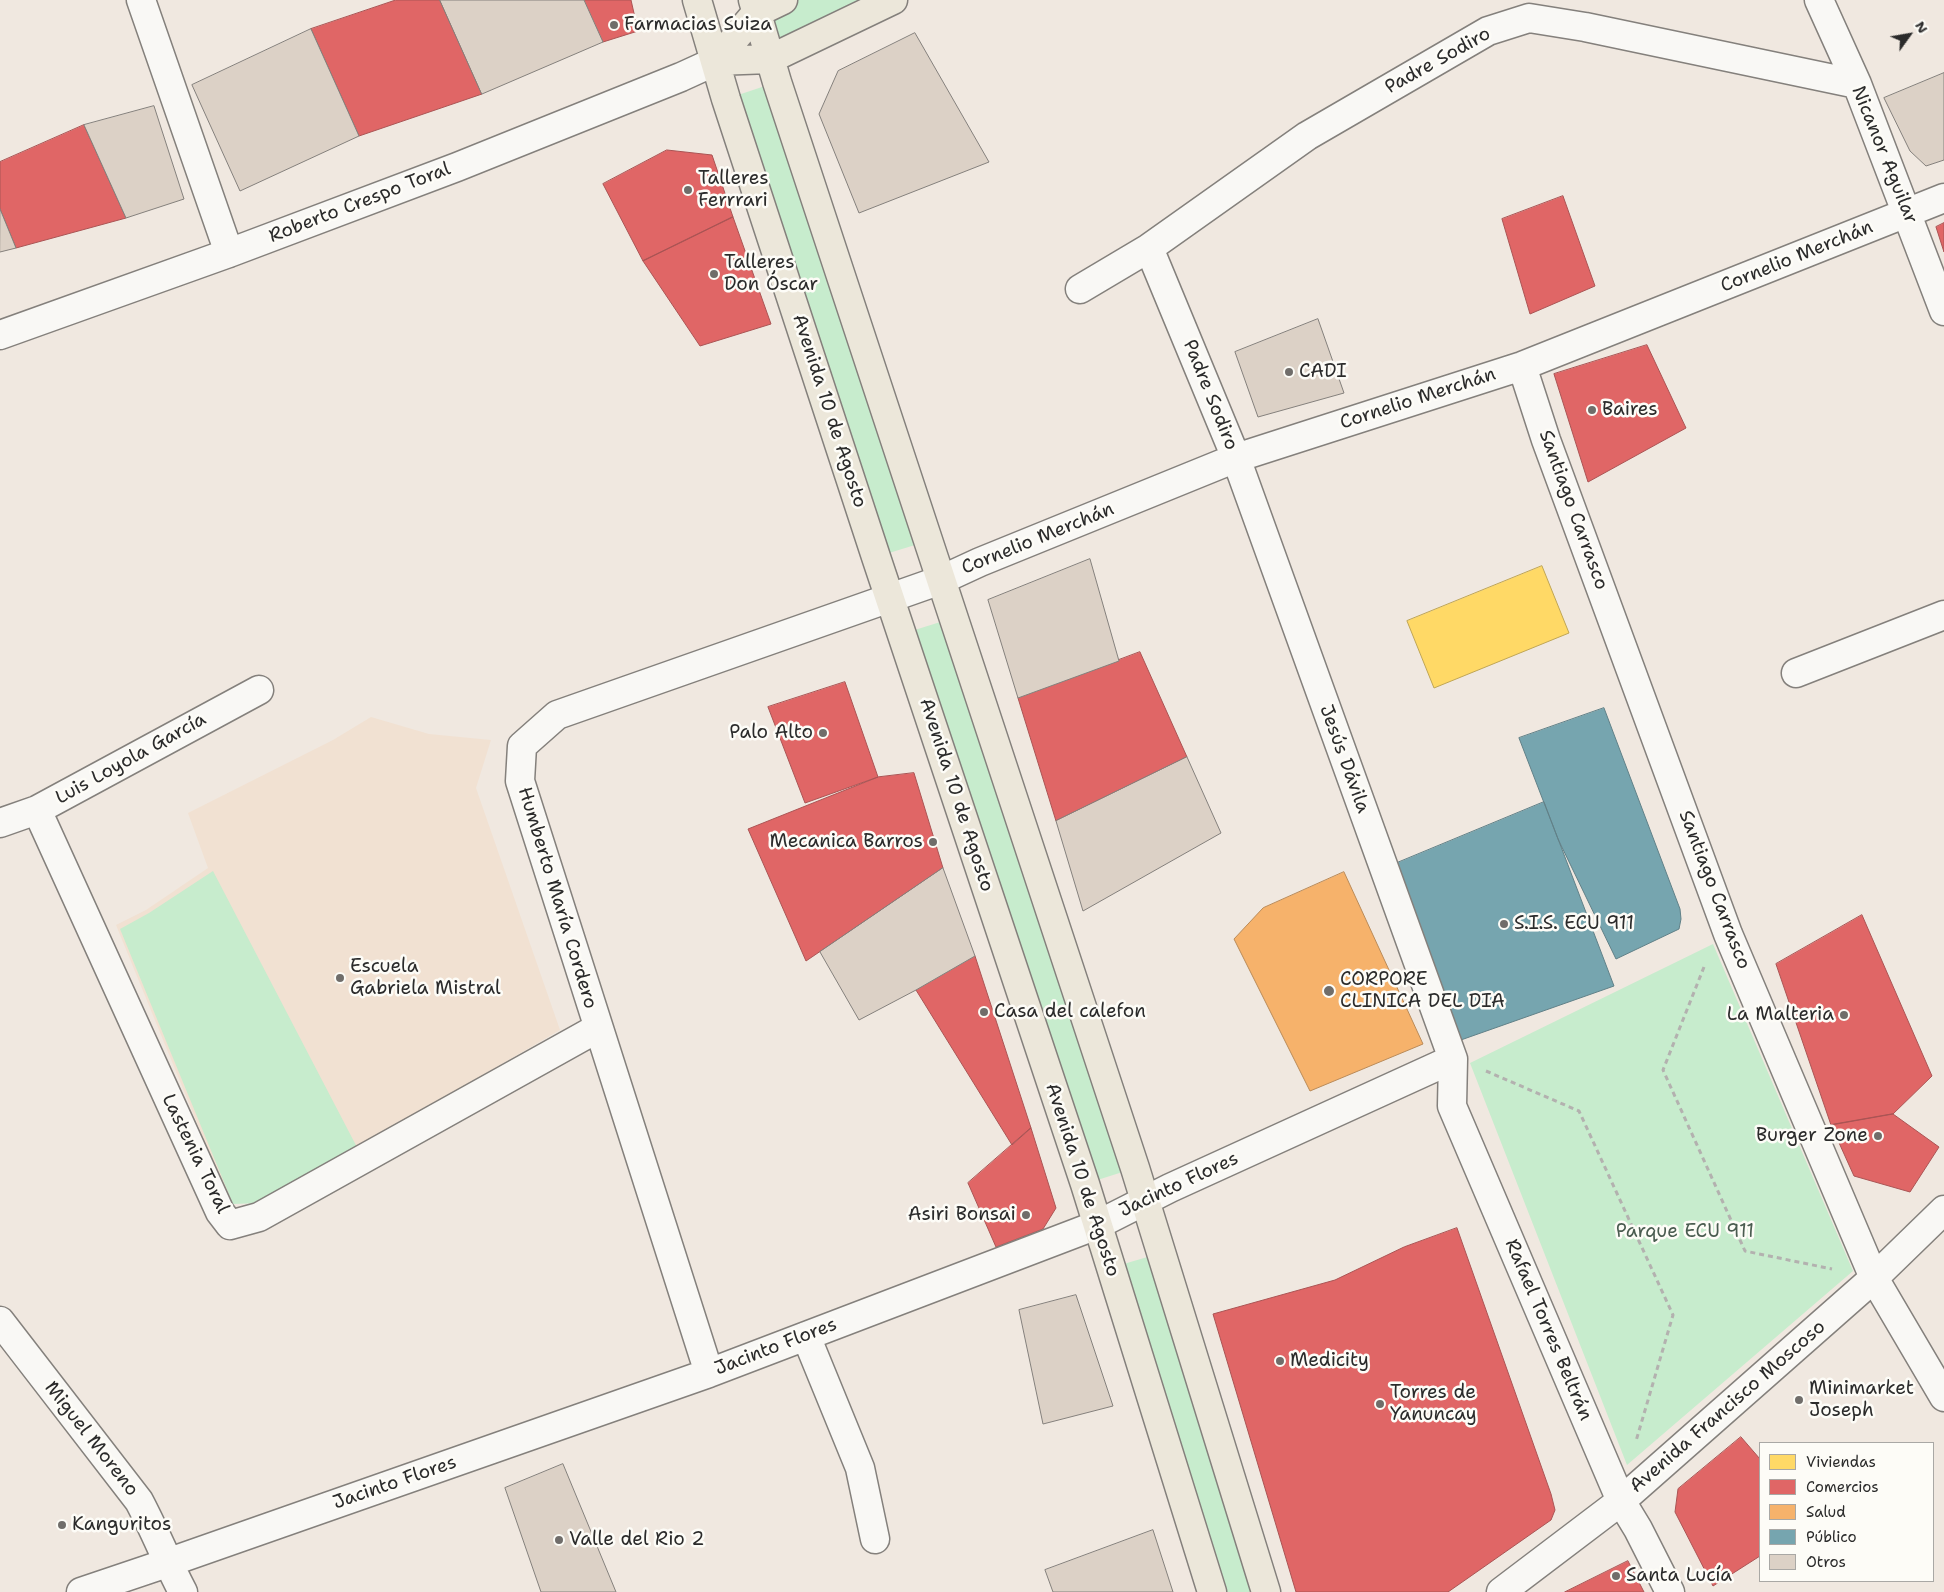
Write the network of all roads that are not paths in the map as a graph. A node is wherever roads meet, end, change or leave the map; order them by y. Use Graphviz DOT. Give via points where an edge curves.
graph roads {
  1 [pos="141,0"];
  2 [pos="697,0"];
  3 [pos="783,0"];
  4 [pos="893,0"];
  5 [pos="1819,0"];
  6 [pos="755,7"];
  7 [pos="770,59"];
  8 [pos="716,61"];
  9 [pos="1857,84"];
  10 [pos="1944,198"];
  11 [pos="1908,214"];
  12 [pos="1149,248"];
  13 [pos="229,253"];
  14 [pos="1080,289"];
  15 [pos="1944,311"];
  16 [pos="0,335"];
  17 [pos="1522,366"];
  18 [pos="1236,458"];
  19 [pos="941,580"];
  20 [pos="891,598"];
  21 [pos="1944,615"];
  22 [pos="1796,673"];
  23 [pos="259,690"];
  24 [pos="37,810"];
  25 [pos="0,823"];
  26 [pos="598,1028"];
  27 [pos="1453,1060"];
  28 [pos="1146,1200"];
  29 [pos="1944,1210"];
  30 [pos="1097,1225"];
  31 [pos="1874,1278"];
  32 [pos="0,1321"];
  33 [pos="806,1336"];
  34 [pos="709,1373"];
  35 [pos="1944,1397"];
  36 [pos="1621,1501"];
  37 [pos="875,1539"];
  38 [pos="168,1563"];
  39 [pos="81,1592"];
  40 [pos="183,1592"];
  41 [pos="1212,1592"];
  42 [pos="1266,1592"];
  43 [pos="1501,1592"];
  44 [pos="1670,1592"];
  1 -- 13 [label="street"];
  2 -- 8 [label="main road, Avenida 10 de Agosto"];
  3 -- 6 [label="main road, Roberto Crespo Toral"];
  4 -- 7 [label="main road, Roberto Crespo Toral"];
  5 -- 9 [label="street, Nicanor Aguilar"];
  6 -- 7 [label="main road"];
  6 -- 8 [label="main road, Roberto Crespo Toral"];
  7 -- 8 [label="main road, Roberto Crespo Toral"];
  7 -- 19 [label="main road"];
  8 -- 13 [label="street, Roberto Crespo Toral" via="681,78 466,163"];
  8 -- 20 [label="main road, Avenida 10 de Agosto"];
  9 -- 11 [label="street, Nicanor Aguilar"];
  9 -- 12 [label="street, Padre Sodiro" via="1529,18 1488,31 1307,136"];
  10 -- 11 [label="street, Cornelio Merchán"];
  11 -- 15 [label="street, Nicanor Aguilar"];
  11 -- 17 [label="street, Cornelio Merchán"];
  12 -- 14 [label="street, Padre Sodiro"];
  12 -- 18 [label="street, Padre Sodiro"];
  13 -- 16 [label="street, Roberto Crespo Toral"];
  17 -- 18 [label="street, Cornelio Merchán"];
  17 -- 31 [label="street, Santiago Carrasco" via="1546,440 1728,934"];
  18 -- 19 [label="street, Cornelio Merchán"];
  18 -- 27 [label="street, Jesús Dávila"];
  19 -- 20 [label="street, Cornelio Merchán"];
  19 -- 28 [label="main road"];
  20 -- 26 [label="street, Humberto María Cordero" via="557,715 522,746 520,781"];
  20 -- 30 [label="main road, Avenida 10 de Agosto"];
  21 -- 22 [label="street"];
  23 -- 24 [label="street, Luis Loyola García"];
  24 -- 25 [label="street, Luis Loyola García"];
  24 -- 26 [label="street, Lastenia Toral" via="220,1212 230,1225 259,1217"];
  26 -- 34 [label="street, Humberto María Cordero"];
  27 -- 28 [label="street, Jacinto Flores"];
  27 -- 36 [label="street, Rafael Torres Beltrán" via="1452,1106"];
  28 -- 30 [label="street, Jacinto Flores"];
  28 -- 42 [label="main road"];
  29 -- 31 [label="street, Avenida Francisco Moscoso"];
  30 -- 33 [label="street, Jacinto Flores"];
  30 -- 41 [label="main road, Avenida 10 de Agosto"];
  31 -- 35 [label="street, Santiago Carrasco"];
  31 -- 36 [label="street, Avenida Francisco Moscoso"];
  32 -- 38 [label="street, Miguel Moreno" via="139,1501"];
  33 -- 34 [label="street, Jacinto Flores"];
  33 -- 37 [label="street" via="860,1468"];
  34 -- 38 [label="street, Jacinto Flores"];
  36 -- 43 [label="street, Avenida Francisco Moscoso"];
  36 -- 44 [label="street, Rafael Torres Beltrán"];
  38 -- 39 [label="street, Jacinto Flores"];
  38 -- 40 [label="street, Miguel Moreno"];
}
